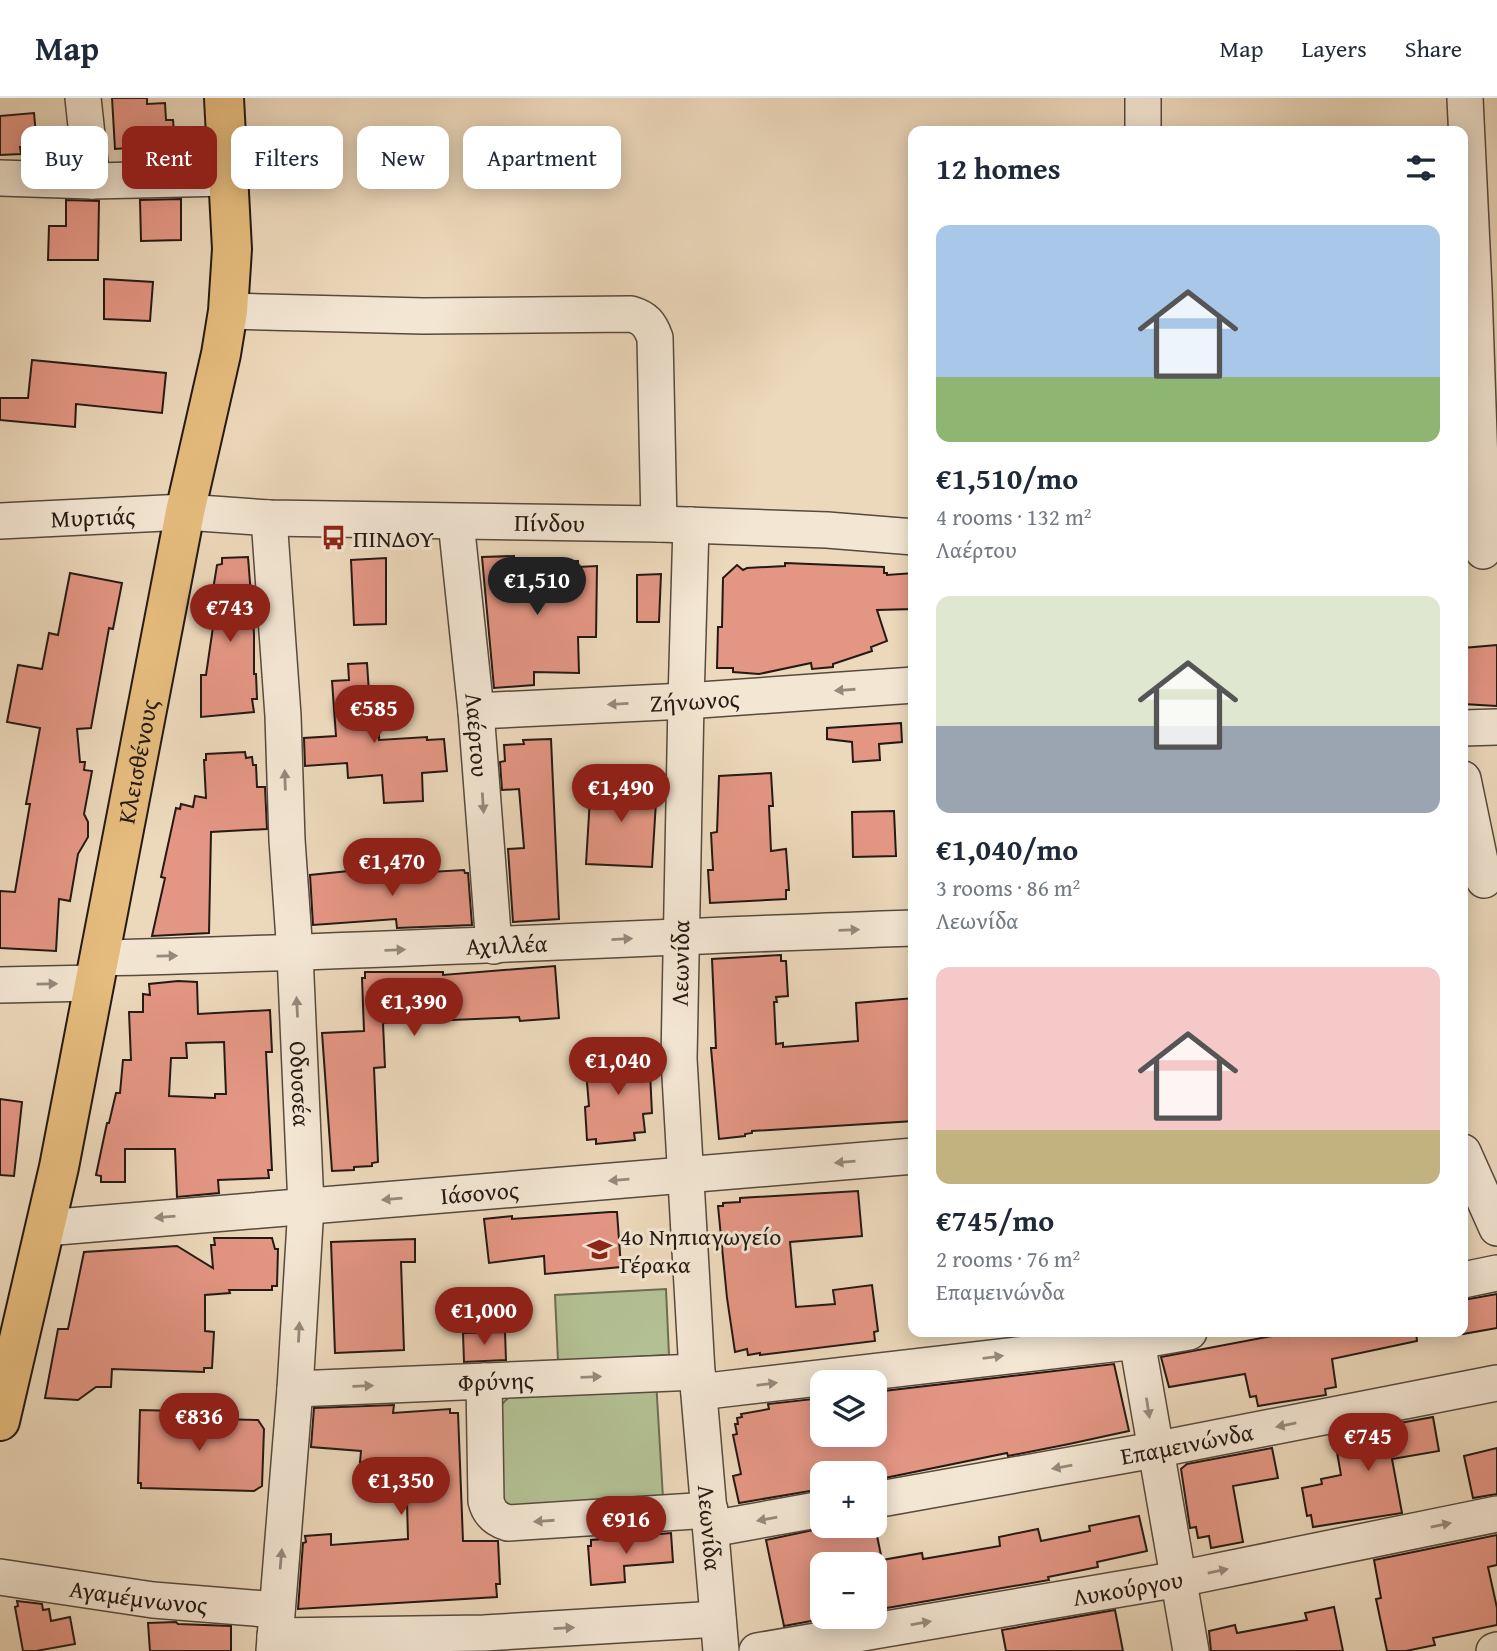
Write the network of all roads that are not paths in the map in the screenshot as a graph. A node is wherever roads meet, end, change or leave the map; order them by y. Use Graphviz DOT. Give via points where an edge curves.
graph roads {
  1 [pos="83,98"];
  2 [pos="224,98"];
  3 [pos="1143,98"];
  4 [pos="1465,98"];
  5 [pos="86,126"];
  6 [pos="1143,126"];
  7 [pos="1466,126"];
  8 [pos="1468,162"];
  9 [pos="0,178"];
  10 [pos="228,178"];
  11 [pos="21,179"];
  12 [pos="108,181"];
  13 [pos="228,311"];
  14 [pos="185,512"];
  15 [pos="269,518"];
  16 [pos="0,521"];
  17 [pos="456,522"];
  18 [pos="675,525"];
  19 [pos="908,537"];
  20 [pos="1481,551"];
  21 [pos="908,685"];
  22 [pos="686,701"];
  23 [pos="476,710"];
  24 [pos="1497,727"];
  25 [pos="1468,728"];
  26 [pos="1468,807"];
  27 [pos="1481,881"];
  28 [pos="908,928"];
  29 [pos="681,935"];
  30 [pos="494,946"];
  31 [pos="295,954"];
  32 [pos="97,970"];
  33 [pos="0,985"];
  34 [pos="908,1156"];
  35 [pos="1468,1163"];
  36 [pos="686,1175"];
  37 [pos="306,1206"];
  38 [pos="45,1228"];
  39 [pos="1497,1228"];
  40 [pos="1497,1273"];
  41 [pos="1468,1279"];
  42 [pos="1160,1337"];
  43 [pos="1061,1340"];
  44 [pos="1137,1341"];
  45 [pos="484,1381"];
  46 [pos="698,1382"];
  47 [pos="1497,1383"];
  48 [pos="295,1389"];
  49 [pos="0,1421"];
  50 [pos="1154,1450"];
  51 [pos="887,1498"];
  52 [pos="810,1510"];
  53 [pos="1497,1514"];
  54 [pos="710,1519"];
  55 [pos="0,1577"];
  56 [pos="1179,1579"];
  57 [pos="275,1632"];
  58 [pos="720,1635"];
  59 [pos="484,1642"];
  60 [pos="757,1651"];
  61 [pos="1191,1651"];
  1 -- 5 [label="street"];
  2 -- 10 [label="main road, Κλεισθένους"];
  3 -- 6 [label="street"];
  4 -- 7 [label="street"];
  8 -- 20 [label="street"];
  9 -- 11 [label="street"];
  10 -- 12 [label="street"];
  10 -- 13 [label="main road, Κλεισθένους" via="232,249"];
  13 -- 14 [label="main road, Κλεισθένους"];
  13 -- 18 [label="street, Λεωνίδα" via="423,316 631,314 643,318 655,338"];
  14 -- 15 [label="street, Πίνδου"];
  14 -- 16 [label="street, Μυρτιάς"];
  14 -- 32 [label="main road, Κλεισθένους"];
  15 -- 17 [label="street, Πίνδου"];
  31 -- 15 [label="street, Οδυσσέα, one-way"];
  17 -- 18 [label="street, Πίνδου"];
  17 -- 23 [label="street, Λαέρτου"];
  18 -- 19 [label="street, Πίνδου"];
  18 -- 22 [label="street, Λεωνίδα"];
  21 -- 22 [label="street, Ζήνωνος, one-way"];
  22 -- 23 [label="street, Ζήνωνος, one-way"];
  22 -- 29 [label="street, Λεωνίδα"];
  23 -- 30 [label="street, Λαέρτου, one-way"];
  24 -- 25 [label="street"];
  26 -- 27 [label="street"];
  29 -- 28 [label="street, Αχιλλέα, one-way"];
  30 -- 29 [label="street, Αχιλλέα, one-way"];
  29 -- 36 [label="street, Λεωνίδα" via="679,1059"];
  31 -- 30 [label="street, Αχιλλέα, one-way"];
  32 -- 31 [label="street, Αχιλλέα, one-way"];
  37 -- 31 [label="street, Οδυσσέα, one-way"];
  33 -- 32 [label="street, Αχιλλέα, one-way"];
  32 -- 38 [label="main road, Κλεισθένους"];
  34 -- 36 [label="street, Ιάσονος, one-way"];
  35 -- 39 [label="street"];
  36 -- 37 [label="street, Ιάσονος, one-way"];
  36 -- 46 [label="street, Λεωνίδα"];
  37 -- 38 [label="street, Ιάσονος, one-way"];
  48 -- 37 [label="street, Οδυσσέα, one-way"];
  38 -- 49 [label="main road, Κλεισθένους"];
  40 -- 41 [label="street"];
  42 -- 44 [label="street, Φρύνης"];
  43 -- 44 [label="street, Φρύνης"];
  46 -- 43 [label="street, Φρύνης, one-way"];
  44 -- 50 [label="street, one-way"];
  45 -- 46 [label="street, Φρύνης, one-way"];
  48 -- 45 [label="street, Φρύνης, one-way"];
  54 -- 45 [label="street, one-way" via="500,1521 488,1510 486,1501"];
  46 -- 54 [label="street, Λεωνίδα"];
  47 -- 50 [label="street, Επαμεινώνδα, one-way"];
  57 -- 48 [label="street, Οδυσσέα, one-way"];
  50 -- 51 [label="street, Επαμεινώνδα, one-way"];
  50 -- 56 [label="street"];
  52 -- 54 [label="street, one-way"];
  56 -- 53 [label="street, Λυκούργου, one-way"];
  54 -- 58 [label="street, Λεωνίδα"];
  55 -- 57 [label="street, Αγαμέμνωνος" via="153,1600"];
  60 -- 56 [label="street, Λυκούργου, one-way"];
  56 -- 61 [label="street"];
  57 -- 59 [label="street, Αγαμέμνωνος"];
  59 -- 58 [label="street, Αγαμέμνωνος, one-way"];
}
